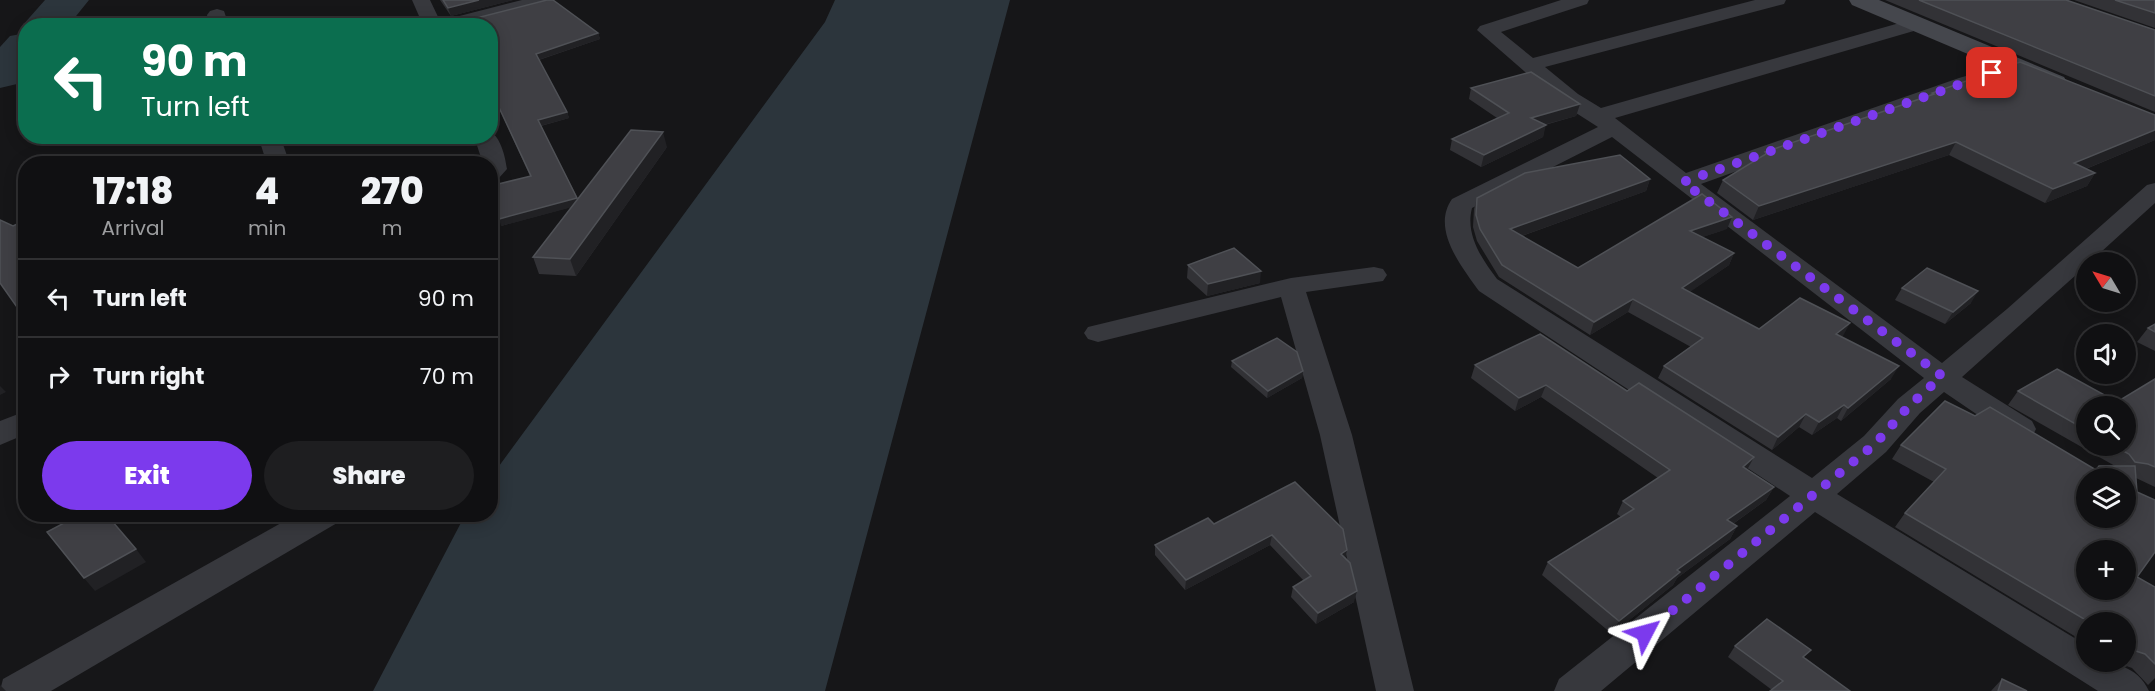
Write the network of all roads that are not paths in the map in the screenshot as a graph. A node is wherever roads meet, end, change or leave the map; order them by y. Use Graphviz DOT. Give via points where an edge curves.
graph roads {
  1 [pos="421,0"];
  2 [pos="544,0"];
  3 [pos="1580,0"];
  4 [pos="1777,0"];
  5 [pos="1860,0"];
  6 [pos="433,18"];
  7 [pos="459,18"];
  8 [pos="1917,24"];
  9 [pos="1530,65"];
  10 [pos="2014,65"];
  11 [pos="2079,92"];
  12 [pos="1605,122"];
  13 [pos="1683,182"];
  14 [pos="2155,190"];
  15 [pos="1374,275"];
  16 [pos="1290,286"];
  17 [pos="1098,333"];
  18 [pos="1942,376"];
  19 [pos="18,425"];
  20 [pos="0,434"];
  21 [pos="2045,443"];
  22 [pos="1812,494"];
  23 [pos="311,522"];
  24 [pos="17,691"];
  25 [pos="1395,691"];
  26 [pos="1572,691"];
  27 [pos="2130,691"];
  1 -- 6 [label="street"];
  2 -- 7 [label="street"];
  3 -- 9 [label="street" via="1487,30"];
  4 -- 9 [label="street"];
  5 -- 8 [label="street"];
  8 -- 10 [label="street"];
  8 -- 12 [label="street"];
  9 -- 12 [label="street"];
  10 -- 11 [label="street"];
  10 -- 13 [label="street"];
  12 -- 13 [label="street"];
  12 -- 22 [label="street" via="1461,204 1457,212 1459,238 1479,274 1494,291"];
  13 -- 18 [label="street"];
  14 -- 18 [label="street" via="2017,315"];
  15 -- 16 [label="street"];
  16 -- 17 [label="street"];
  16 -- 25 [label="street" via="1336,435"];
  18 -- 21 [label="street" via="1994,414"];
  18 -- 22 [label="street" via="1875,444"];
  19 -- 20 [label="street"];
  22 -- 26 [label="street"];
  22 -- 27 [label="street"];
  23 -- 24 [label="street"];
}
